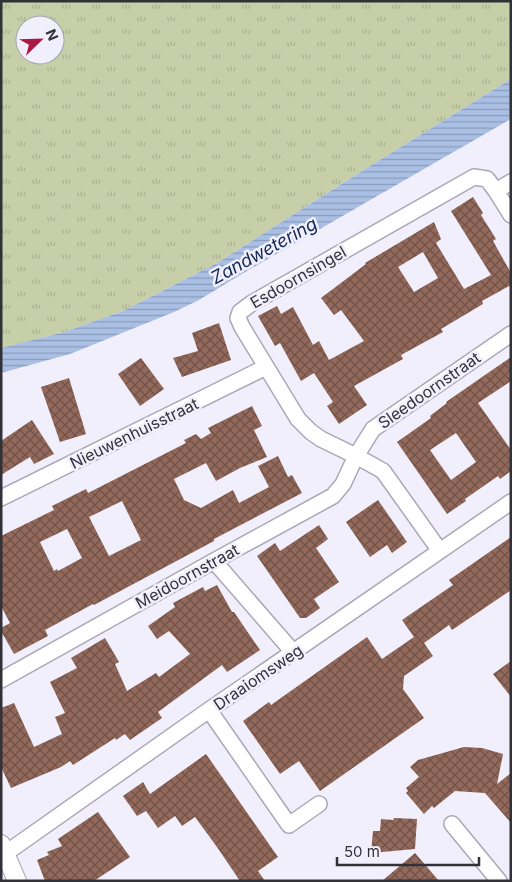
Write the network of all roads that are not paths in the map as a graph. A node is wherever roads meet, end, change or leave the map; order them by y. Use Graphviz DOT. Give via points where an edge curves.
graph roads {
  1 [pos="511,182"];
  2 [pos="496,191"];
  3 [pos="511,215"];
  4 [pos="511,334"];
  5 [pos="266,367"];
  6 [pos="356,456"];
  7 [pos="1,498"];
  8 [pos="511,502"];
  9 [pos="440,551"];
  10 [pos="214,561"];
  11 [pos="294,652"];
  12 [pos="1,680"];
  13 [pos="209,710"];
  14 [pos="319,804"];
  15 [pos="452,824"];
  16 [pos="3,848"];
  17 [pos="17,881"];
  18 [pos="499,881"];
  1 -- 2 [label="street"];
  2 -- 3 [label="street"];
  2 -- 5 [label="street, Esdoornsingel" via="487,179 474,176 240,312 238,318 242,327"];
  4 -- 6 [label="street, Sleedoornstraat" via="373,429"];
  5 -- 6 [label="street, Esdoornsingel" via="298,419 311,432"];
  5 -- 7 [label="street, Nieuwenhuisstraat"];
  6 -- 9 [label="street, Esdoornsingel" via="383,471"];
  6 -- 10 [label="street, Meidoornstraat" via="343,484 333,496"];
  8 -- 9 [label="street, Draaiomsweg"];
  9 -- 11 [label="street, Draaiomsweg"];
  10 -- 11 [label="street"];
  10 -- 12 [label="street, Meidoornstraat"];
  11 -- 13 [label="street, Draaiomsweg"];
  13 -- 14 [label="street" via="289,825"];
  13 -- 16 [label="street, Draaiomsweg"];
  15 -- 18 [label="street"];
  16 -- 17 [label="street"];
}
